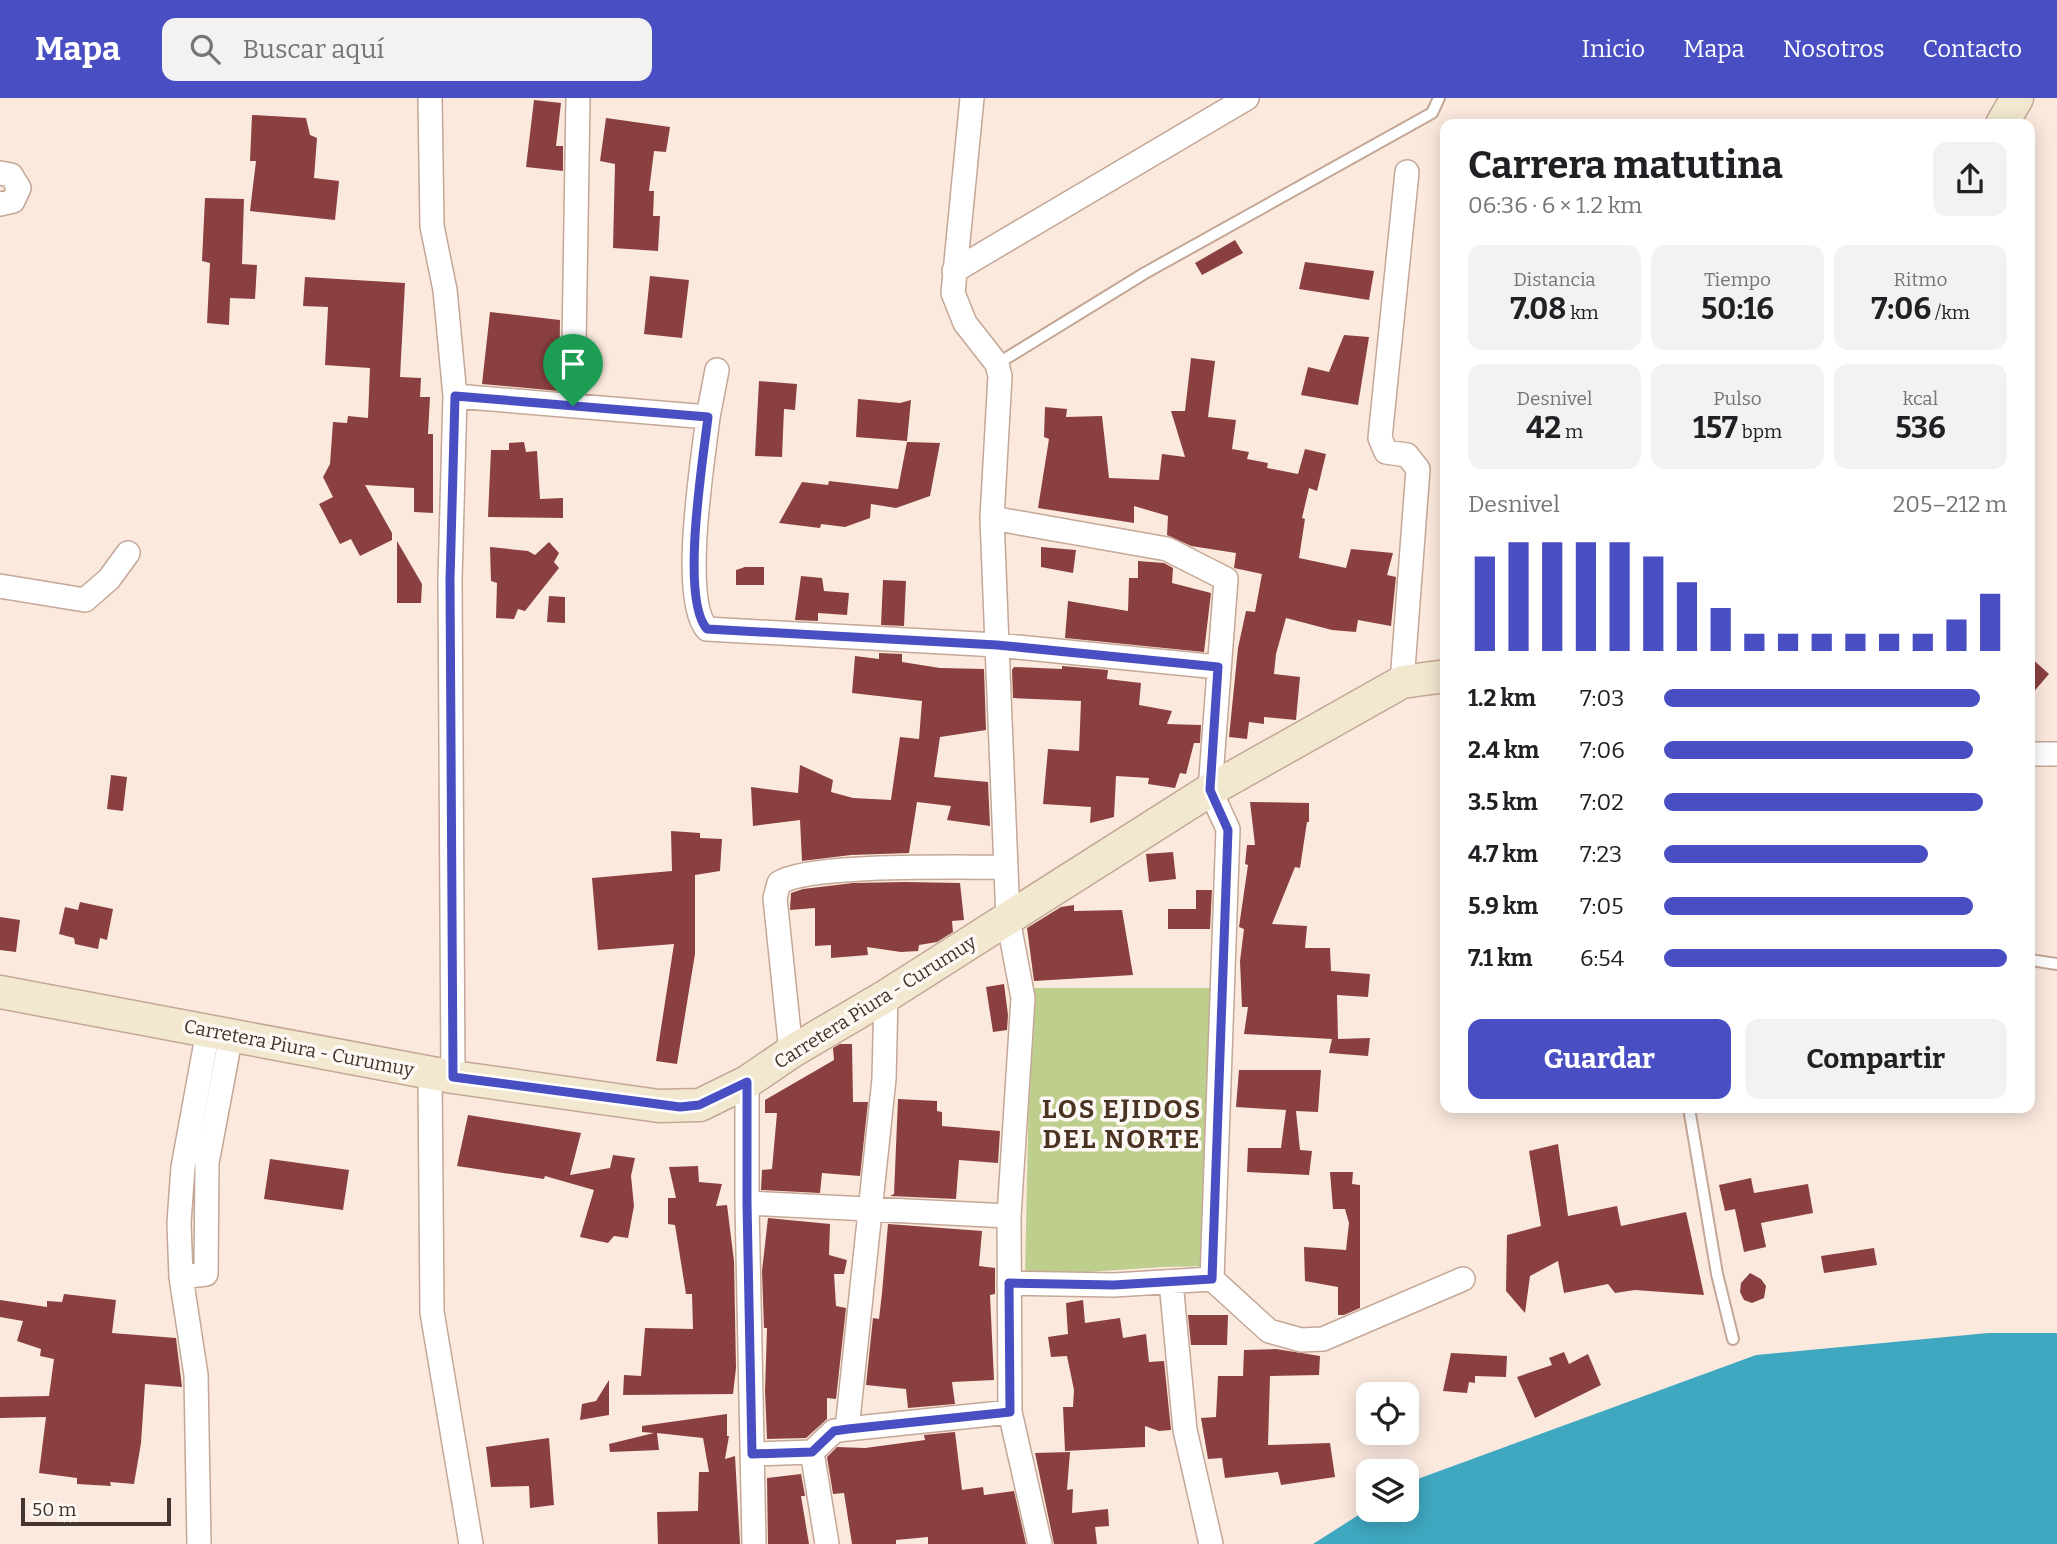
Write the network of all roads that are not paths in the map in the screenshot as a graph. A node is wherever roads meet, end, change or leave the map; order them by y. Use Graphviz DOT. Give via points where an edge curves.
graph roads {
  1 [pos="430,98"];
  2 [pos="578,98"];
  3 [pos="972,98"];
  4 [pos="1247,98"];
  5 [pos="1439,98"];
  6 [pos="2017,98"];
  7 [pos="2004,119"];
  8 [pos="1407,172"];
  9 [pos="0,173"];
  10 [pos="0,204"];
  11 [pos="954,271"];
  12 [pos="997,364"];
  13 [pos="717,370"];
  14 [pos="455,396"];
  15 [pos="573,406"];
  16 [pos="708,417"];
  17 [pos="992,518"];
  18 [pos="128,553"];
  19 [pos="0,586"];
  20 [pos="997,645"];
  21 [pos="1218,667"];
  22 [pos="1440,677"];
  23 [pos="1402,682"];
  24 [pos="2035,754"];
  25 [pos="2057,754"];
  26 [pos="1210,790"];
  27 [pos="1006,867"];
  28 [pos="1008,919"];
  29 [pos="2035,961"];
  30 [pos="2057,964"];
  31 [pos="0,992"];
  32 [pos="886,996"];
  33 [pos="219,1033"];
  34 [pos="791,1052"];
  35 [pos="442,1075"];
  36 [pos="747,1082"];
  37 [pos="1690,1113"];
  38 [pos="747,1203"];
  39 [pos="868,1210"];
  40 [pos="1009,1216"];
  41 [pos="1212,1279"];
  42 [pos="1463,1279"];
  43 [pos="1171,1282"];
  44 [pos="1009,1283"];
  45 [pos="1733,1339"];
  46 [pos="1010,1412"];
  47 [pos="848,1429"];
  48 [pos="812,1452"];
  49 [pos="752,1454"];
  50 [pos="199,1544"];
  51 [pos="471,1544"];
  52 [pos="754,1544"];
  53 [pos="827,1544"];
  54 [pos="1040,1544"];
  55 [pos="1211,1544"];
  1 -- 14 [label="street" via="432,226 445,290"];
  2 -- 15 [label="street"];
  3 -- 11 [label="street"];
  4 -- 11 [label="street"];
  5 -- 12 [label="lane" via="1432,113 1145,273"];
  6 -- 7 [label="main road"];
  8 -- 23 [label="street" via="1380,438 1386,452 1407,455 1418,469"];
  9 -- 10 [label="street" via="15,178 19,188 13,201"];
  11 -- 12 [label="street" via="957,309 972,336"];
  12 -- 17 [label="street"];
  13 -- 16 [label="street"];
  14 -- 15 [label="street"];
  14 -- 35 [label="street"];
  15 -- 16 [label="street"];
  16 -- 20 [label="street" via="697,515 695,602 699,620 707,629"];
  17 -- 20 [label="street"];
  17 -- 21 [label="street" via="1167,549 1226,579"];
  18 -- 19 [label="street" via="110,579 85,600"];
  20 -- 21 [label="street"];
  20 -- 27 [label="street"];
  21 -- 26 [label="street"];
  22 -- 23 [label="main road, Carretera Piura - Curumuy"];
  23 -- 26 [label="main road, Carretera Piura - Curumuy"];
  24 -- 25 [label="street"];
  26 -- 28 [label="main road, Carretera Piura - Curumuy"];
  26 -- 41 [label="street" via="1228,830"];
  27 -- 28 [label="street"];
  27 -- 34 [label="street" via="832,870 789,876 779,883 775,898"];
  28 -- 32 [label="main road, Carretera Piura - Curumuy"];
  28 -- 40 [label="street" via="1023,998"];
  29 -- 30 [label="lane"];
  31 -- 33 [label="main road, Carretera Piura - Curumuy"];
  32 -- 34 [label="main road, Carretera Piura - Curumuy"];
  32 -- 39 [label="street" via="884,1079"];
  33 -- 35 [label="main road, Carretera Piura - Curumuy"];
  33 -- 50 [label="street" via="196,1163 179,1223 181,1277 196,1375"];
  34 -- 36 [label="main road, Carretera Piura - Curumuy"];
  35 -- 36 [label="main road, Carretera Piura - Curumuy" via="680,1107 699,1105"];
  35 -- 51 [label="street" via="432,1312"];
  36 -- 38 [label="street"];
  37 -- 45 [label="lane" via="1717,1274"];
  38 -- 39 [label="street"];
  38 -- 49 [label="street"];
  39 -- 40 [label="street"];
  39 -- 47 [label="street"];
  40 -- 44 [label="street"];
  41 -- 42 [label="street" via="1269,1331 1301,1340 1323,1339"];
  41 -- 43 [label="street"];
  43 -- 44 [label="street"];
  43 -- 55 [label="street" via="1185,1430"];
  44 -- 46 [label="street"];
  46 -- 47 [label="street"];
  46 -- 54 [label="street"];
  47 -- 48 [label="street" via="834,1431"];
  48 -- 49 [label="street"];
  48 -- 53 [label="street"];
  49 -- 52 [label="street"];
}
